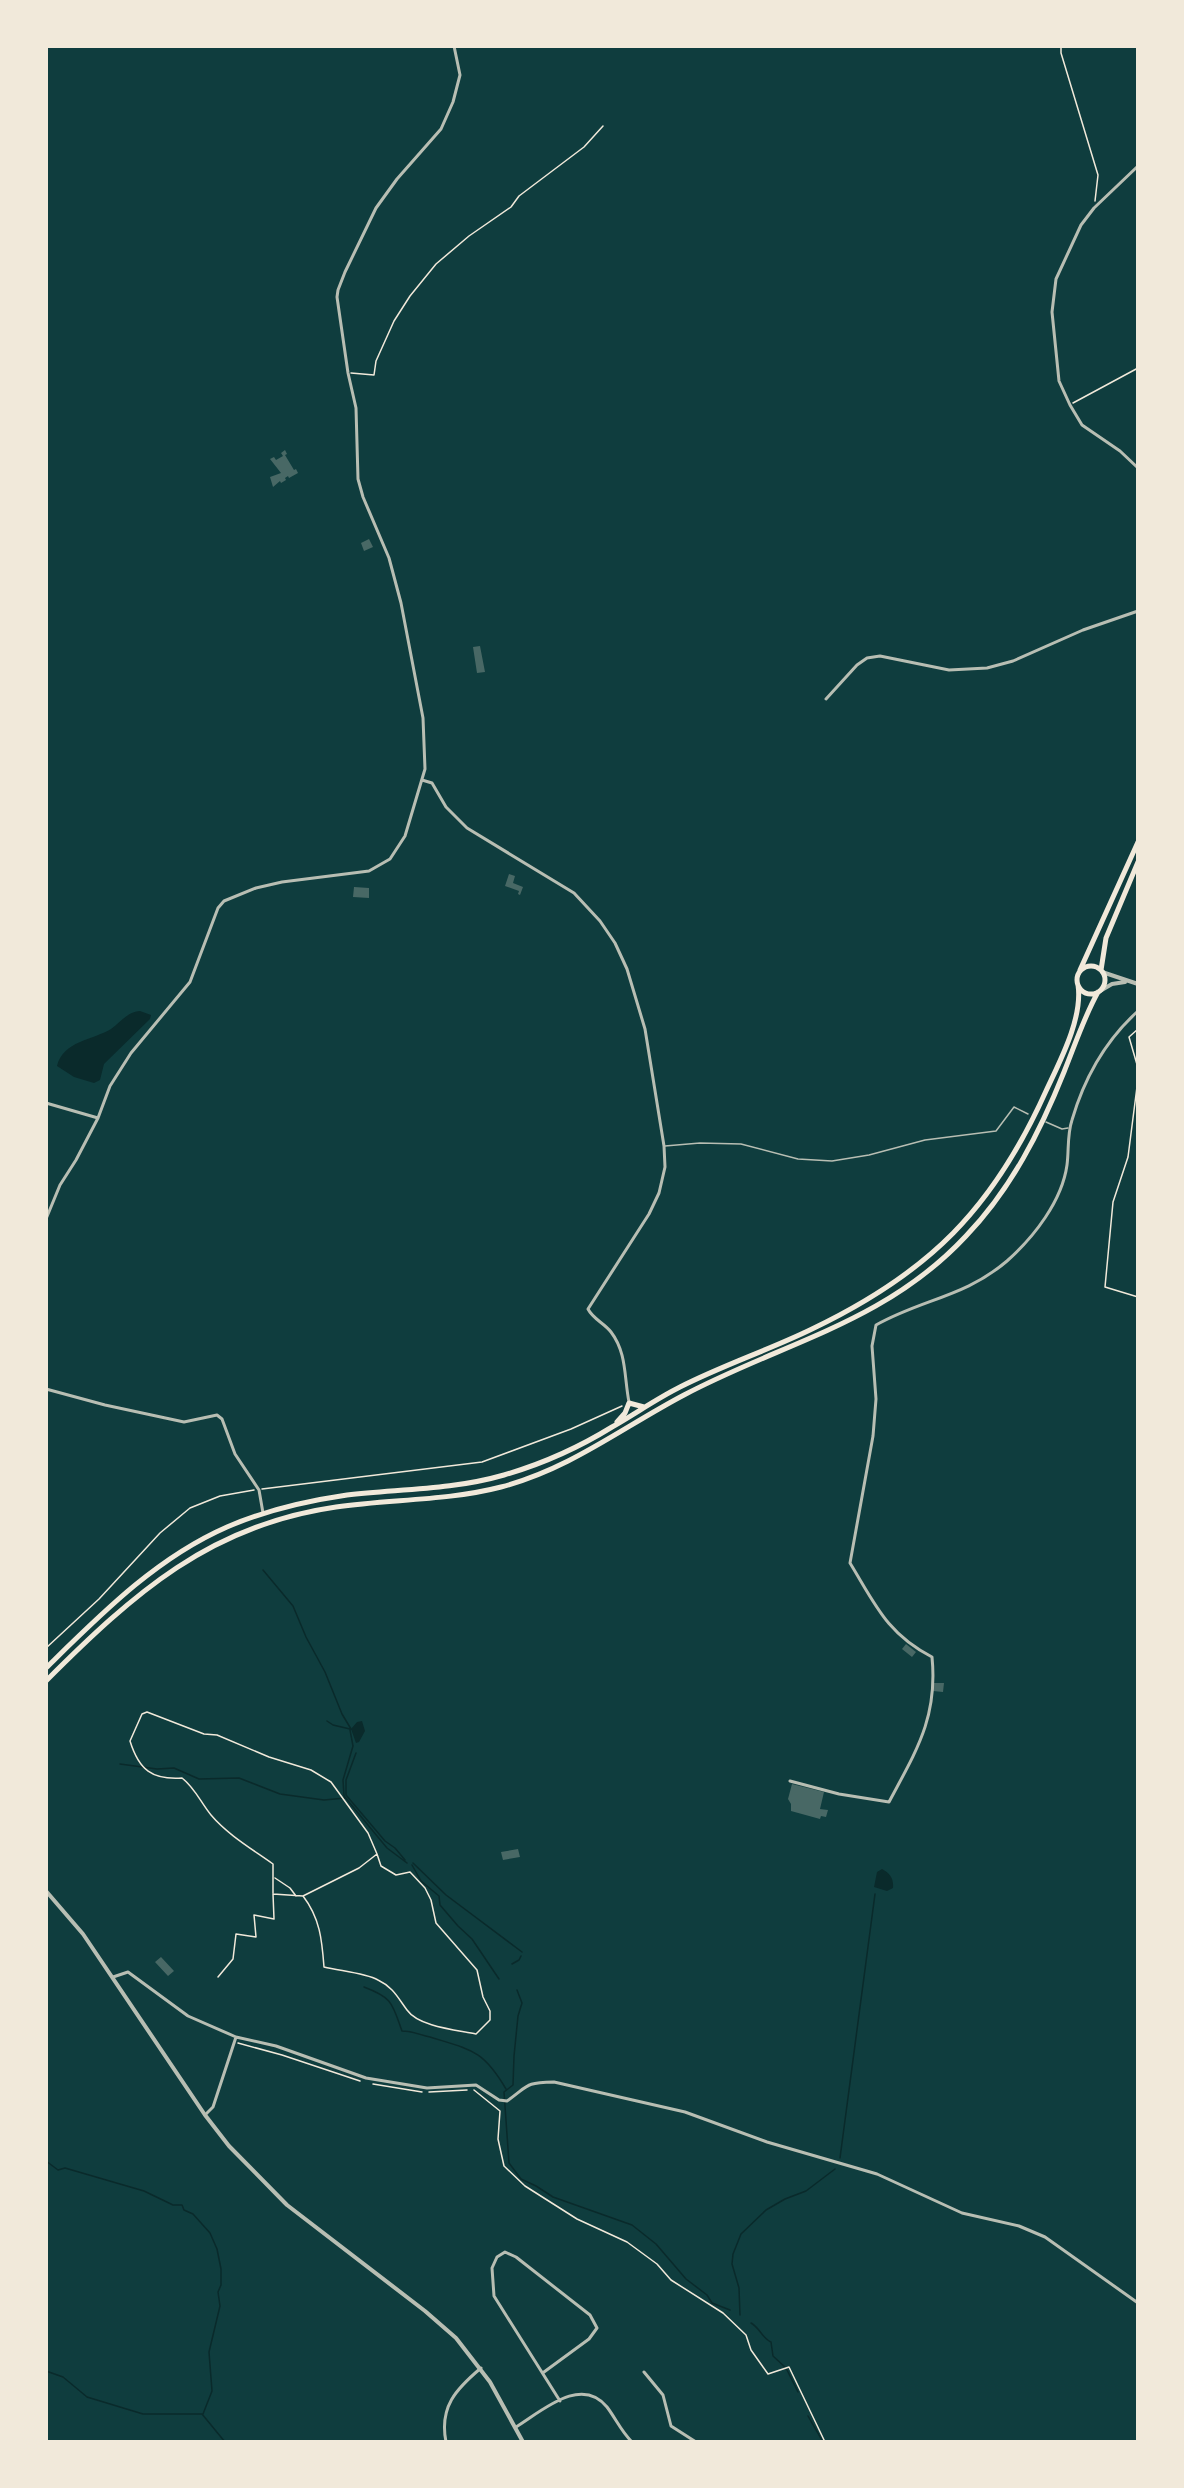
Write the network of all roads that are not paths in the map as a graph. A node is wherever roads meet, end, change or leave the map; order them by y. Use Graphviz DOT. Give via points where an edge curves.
graph roads {
  1 [pos="454,46"];
  2 [pos="1137,166"];
  3 [pos="1137,468"];
  4 [pos="1137,611"];
  5 [pos="826,699"];
  6 [pos="422,780"];
  7 [pos="1137,842"];
  8 [pos="1137,862"];
  9 [pos="1080,970"];
  10 [pos="1102,971"];
  11 [pos="1126,981"];
  12 [pos="1137,984"];
  13 [pos="1078,985"];
  14 [pos="1099,991"];
  15 [pos="1137,1011"];
  16 [pos="46,1103"];
  17 [pos="1028,1114"];
  18 [pos="98,1118"];
  19 [pos="1046,1122"];
  20 [pos="1070,1128"];
  21 [pos="664,1146"];
  22 [pos="46,1219"];
  23 [pos="46,1389"];
  24 [pos="629,1403"];
  25 [pos="646,1407"];
  26 [pos="609,1429"];
  27 [pos="263,1513"];
  28 [pos="46,1668"];
  29 [pos="46,1681"];
  30 [pos="790,1781"];
  31 [pos="46,1891"];
  32 [pos="113,1977"];
  33 [pos="236,2037"];
  34 [pos="205,2115"];
  35 [pos="1137,2303"];
  36 [pos="481,2368"];
  37 [pos="544,2372"];
  38 [pos="644,2372"];
  39 [pos="560,2401"];
  40 [pos="516,2427"];
  41 [pos="446,2442"];
  42 [pos="523,2442"];
  43 [pos="632,2442"];
  44 [pos="696,2442"];
  1 -- 6 [label="street" via="460,75 441,129 376,208 338,290 338,310 356,408 358,479 397,583 423,718 426,762"];
  2 -- 3 [label="street" via="1081,225 1056,279 1052,312 1056,367 1070,405 1082,424"];
  4 -- 5 [label="street" via="987,668 950,670 880,656 867,658"];
  6 -- 18 [label="street" via="402,843 390,859 369,871 282,882 224,901 190,982 131,1053 110,1086"];
  6 -- 21 [label="street" via="432,783 446,807 467,828 574,893 615,943 645,1029"];
  7 -- 9 [label="highway"];
  8 -- 10 [label="highway" via="1107,938"];
  9 -- 10 [label="highway" via="1091,966"];
  9 -- 13 [label="highway"];
  10 -- 11 [label="street"];
  10 -- 14 [label="highway" via="1105,982"];
  11 -- 12 [label="street"];
  11 -- 14 [label="street"];
  13 -- 14 [label="highway" via="1086,993"];
  13 -- 25 [label="highway" via="1077,1014 1026,1133 993,1187 950,1238 909,1273 859,1305 702,1376"];
  14 -- 29 [label="highway" via="1041,1124 1015,1173 964,1238 908,1287 850,1321 686,1394 585,1454 538,1476 462,1495 311,1511 266,1522 221,1541 155,1581"];
  15 -- 20 [label="street" via="1103,1051"];
  16 -- 18 [label="street"];
  17 -- 21 [label="lane" via="1014,1107 996,1131 926,1140 832,1161 798,1159 741,1144"];
  18 -- 22 [label="street" via="60,1185"];
  19 -- 20 [label="lane"];
  20 -- 30 [label="street" via="1065,1177 1047,1215 1022,1247 983,1279 962,1291 889,1318 876,1325 873,1333 873,1436 850,1563 882,1618 932,1657 930,1712 917,1750 889,1802"];
  21 -- 24 [label="street" via="659,1193 588,1309 609,1329 620,1348"];
  23 -- 27 [label="street" via="183,1422 217,1415 234,1454 260,1490"];
  24 -- 25 [label="highway"];
  24 -- 26 [label="highway" via="626,1413"];
  25 -- 26 [label="highway"];
  26 -- 27 [label="highway" via="545,1461 498,1477 436,1488 310,1501"];
  27 -- 28 [label="highway" via="208,1536 157,1568"];
  31 -- 32 [label="street"];
  32 -- 33 [label="street" via="128,1972 188,2016"];
  32 -- 34 [label="street"];
  33 -- 34 [label="street" via="213,2107"];
  33 -- 35 [label="street" via="276,2046 366,2078 427,2088 476,2085 502,2101 534,2082 554,2082 685,2112 767,2142 877,2174 962,2213 1009,2223 1045,2237"];
  34 -- 36 [label="street" via="281,2199 433,2317"];
  36 -- 40 [label="street"];
  36 -- 41 [label="street" via="464,2383 445,2412"];
  37 -- 37 [label="street" via="494,2296 492,2268 496,2257 505,2252 590,2315 597,2328 589,2339"];
  37 -- 39 [label="street"];
  38 -- 44 [label="street" via="663,2396 671,2426"];
  39 -- 40 [label="street"];
  39 -- 43 [label="street" via="581,2393 593,2395 608,2408"];
  40 -- 42 [label="street"];
}
